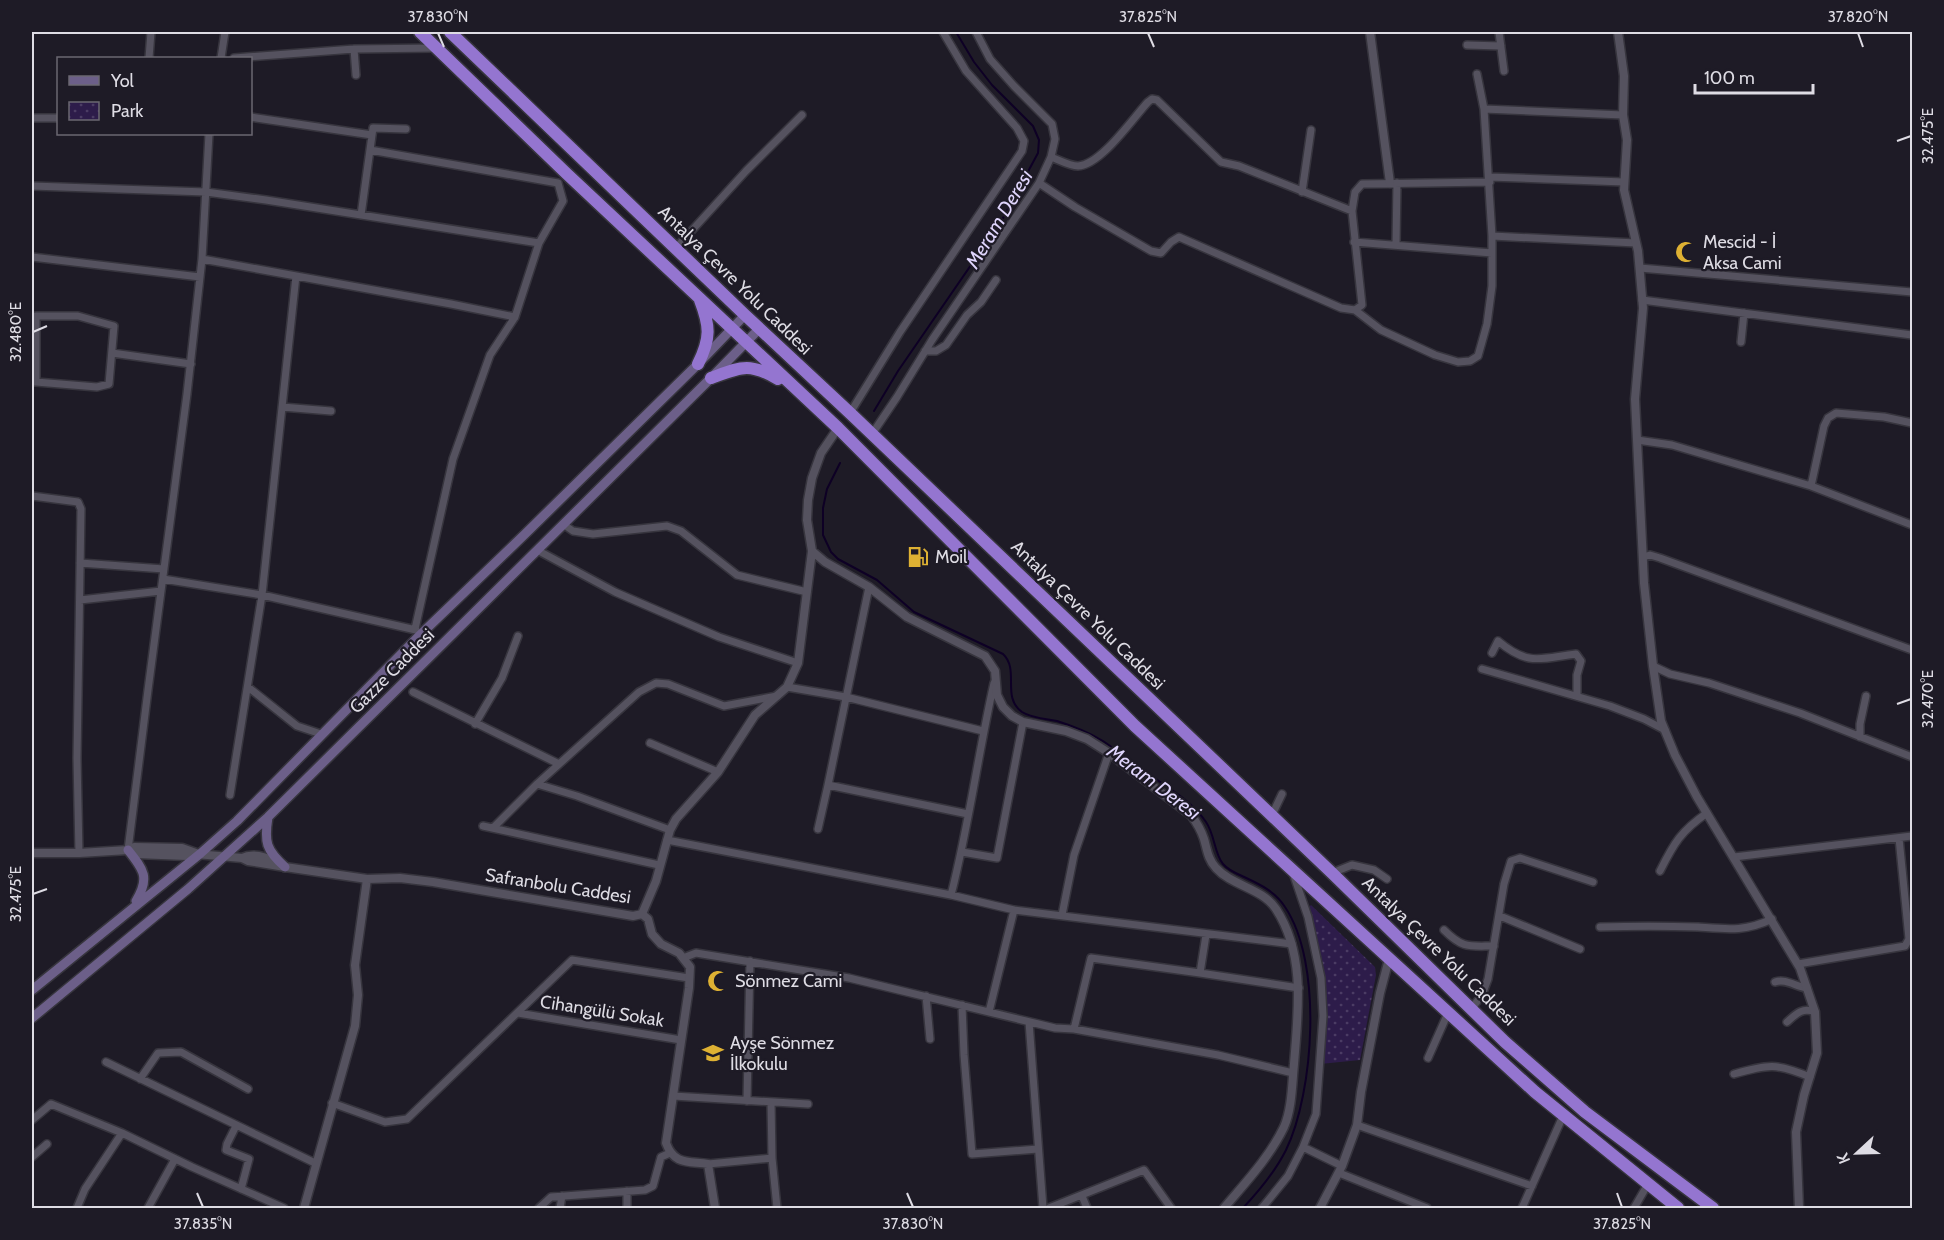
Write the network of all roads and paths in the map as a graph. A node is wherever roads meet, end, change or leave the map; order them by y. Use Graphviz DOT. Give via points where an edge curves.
graph roads {
  1 [pos="151,32"];
  2 [pos="225,32"];
  3 [pos="420,32"];
  4 [pos="450,32"];
  5 [pos="943,32"];
  6 [pos="976,32"];
  7 [pos="1370,32"];
  8 [pos="1499,32"];
  9 [pos="1618,32"];
  10 [pos="1467,45"];
  11 [pos="1501,46"];
  12 [pos="437,48"];
  13 [pos="354,49"];
  14 [pos="149,57"];
  15 [pos="221,57"];
  16 [pos="247,57"];
  17 [pos="1504,71"];
  18 [pos="1477,74"];
  19 [pos="356,75"];
  20 [pos="1484,110"];
  21 [pos="802,115"];
  22 [pos="1623,115"];
  23 [pos="252,117"];
  24 [pos="32,118"];
  25 [pos="57,118"];
  26 [pos="406,129"];
  27 [pos="1311,130"];
  28 [pos="209,135"];
  29 [pos="372,135"];
  30 [pos="370,150"];
  31 [pos="1051,158"];
  32 [pos="567,174"];
  33 [pos="1490,179"];
  34 [pos="1624,182"];
  35 [pos="558,183"];
  36 [pos="1039,183"];
  37 [pos="1394,183"];
  38 [pos="32,186"];
  39 [pos="206,192"];
  40 [pos="1302,192"];
  41 [pos="1352,211"];
  42 [pos="362,215"];
  43 [pos="1492,236"];
  44 [pos="1354,242"];
  45 [pos="539,243"];
  46 [pos="1636,243"];
  47 [pos="1396,245"];
  48 [pos="675,249"];
  49 [pos="1492,253"];
  50 [pos="32,257"];
  51 [pos="202,258"];
  52 [pos="1640,268"];
  53 [pos="296,276"];
  54 [pos="200,277"];
  55 [pos="996,280"];
  56 [pos="1912,292"];
  57 [pos="698,296"];
  58 [pos="1642,300"];
  59 [pos="1355,310"];
  60 [pos="1744,313"];
  61 [pos="745,315"];
  62 [pos="514,318"];
  63 [pos="34,329"];
  64 [pos="732,329"];
  65 [pos="759,329"];
  66 [pos="1912,335"];
  67 [pos="746,342"];
  68 [pos="1741,342"];
  69 [pos="925,351"];
  70 [pos="112,353"];
  71 [pos="191,364"];
  72 [pos="698,364"];
  73 [pos="711,378"];
  74 [pos="34,382"];
  75 [pos="794,387"];
  76 [pos="282,407"];
  77 [pos="331,411"];
  78 [pos="850,413"];
  79 [pos="1912,423"];
  80 [pos="838,428"];
  81 [pos="872,434"];
  82 [pos="1637,440"];
  83 [pos="1812,486"];
  84 [pos="32,496"];
  85 [pos="563,524"];
  86 [pos="1912,525"];
  87 [pos="537,550"];
  88 [pos="812,551"];
  89 [pos="1642,557"];
  90 [pos="80,563"];
  91 [pos="164,569"];
  92 [pos="163,579"];
  93 [pos="868,587"];
  94 [pos="161,591"];
  95 [pos="807,592"];
  96 [pos="262,595"];
  97 [pos="80,600"];
  98 [pos="417,632"];
  99 [pos="518,636"];
  100 [pos="1912,650"];
  101 [pos="1492,653"];
  102 [pos="798,663"];
  103 [pos="1653,666"];
  104 [pos="1482,669"];
  105 [pos="994,681"];
  106 [pos="248,687"];
  107 [pos="787,687"];
  108 [pos="413,692"];
  109 [pos="777,696"];
  110 [pos="1577,696"];
  111 [pos="1866,696"];
  112 [pos="846,697"];
  113 [pos="1023,722"];
  114 [pos="475,724"];
  115 [pos="1665,730"];
  116 [pos="983,731"];
  117 [pos="321,734"];
  118 [pos="1860,737"];
  119 [pos="650,743"];
  120 [pos="1109,753"];
  121 [pos="1912,757"];
  122 [pos="559,764"];
  123 [pos="718,772"];
  124 [pos="537,784"];
  125 [pos="828,785"];
  126 [pos="1282,794"];
  127 [pos="230,795"];
  128 [pos="1707,813"];
  129 [pos="968,814"];
  130 [pos="1272,815"];
  131 [pos="268,817"];
  132 [pos="483,826"];
  133 [pos="493,828"];
  134 [pos="818,829"];
  135 [pos="670,830"];
  136 [pos="1912,836"];
  137 [pos="1899,837"];
  138 [pos="667,840"];
  139 [pos="128,850"];
  140 [pos="32,852"];
  141 [pos="962,852"];
  142 [pos="79,853"];
  143 [pos="198,854"];
  144 [pos="224,856"];
  145 [pos="1734,857"];
  146 [pos="660,864"];
  147 [pos="285,867"];
  148 [pos="1292,870"];
  149 [pos="1660,871"];
  150 [pos="1332,873"];
  151 [pos="367,879"];
  152 [pos="1387,879"];
  153 [pos="1593,882"];
  154 [pos="951,896"];
  155 [pos="131,908"];
  156 [pos="1014,910"];
  157 [pos="642,914"];
  158 [pos="1062,915"];
  159 [pos="1500,916"];
  160 [pos="1772,920"];
  161 [pos="1600,927"];
  162 [pos="1444,930"];
  163 [pos="1206,935"];
  164 [pos="1292,944"];
  165 [pos="1494,946"];
  166 [pos="1580,949"];
  167 [pos="683,958"];
  168 [pos="1389,958"];
  169 [pos="750,961"];
  170 [pos="1798,964"];
  171 [pos="1200,973"];
  172 [pos="689,978"];
  173 [pos="1775,982"];
  174 [pos="1299,988"];
  175 [pos="1807,988"];
  176 [pos="32,990"];
  177 [pos="926,996"];
  178 [pos="962,1005"];
  179 [pos="1472,1008"];
  180 [pos="989,1012"];
  181 [pos="1815,1012"];
  182 [pos="518,1013"];
  183 [pos="1448,1013"];
  184 [pos="32,1018"];
  185 [pos="1029,1022"];
  186 [pos="1787,1022"];
  187 [pos="1074,1029"];
  188 [pos="930,1039"];
  189 [pos="681,1040"];
  190 [pos="1428,1058"];
  191 [pos="106,1062"];
  192 [pos="1293,1073"];
  193 [pos="1734,1074"];
  194 [pos="1810,1077"];
  195 [pos="140,1079"];
  196 [pos="248,1089"];
  197 [pos="673,1096"];
  198 [pos="747,1101"];
  199 [pos="771,1102"];
  200 [pos="332,1103"];
  201 [pos="808,1104"];
  202 [pos="1563,1116"];
  203 [pos="32,1120"];
  204 [pos="1357,1125"];
  205 [pos="236,1126"];
  206 [pos="122,1132"];
  207 [pos="46,1144"];
  208 [pos="1303,1147"];
  209 [pos="1038,1149"];
  210 [pos="670,1153"];
  211 [pos="32,1157"];
  212 [pos="772,1158"];
  213 [pos="175,1159"];
  214 [pos="315,1163"];
  215 [pos="708,1164"];
  216 [pos="1340,1170"];
  217 [pos="1648,1184"];
  218 [pos="1532,1186"];
  219 [pos="241,1189"];
  220 [pos="627,1191"];
  221 [pos="562,1196"];
  222 [pos="1082,1196"];
  223 [pos="77,1209"];
  224 [pos="148,1209"];
  225 [pos="284,1209"];
  226 [pos="304,1209"];
  227 [pos="539,1209"];
  228 [pos="560,1209"];
  229 [pos="627,1209"];
  230 [pos="715,1209"];
  231 [pos="777,1209"];
  232 [pos="1043,1209"];
  233 [pos="1049,1209"];
  234 [pos="1087,1209"];
  235 [pos="1171,1209"];
  236 [pos="1224,1209"];
  237 [pos="1262,1209"];
  238 [pos="1320,1209"];
  239 [pos="1427,1209"];
  240 [pos="1522,1209"];
  241 [pos="1634,1209"];
  242 [pos="1678,1209"];
  243 [pos="1713,1209"];
  244 [pos="1799,1209"];
  1 -- 14 [label="street"];
  2 -- 15 [label="street"];
  3 -- 12 [label="highway, Antalya Çevre Yolu Caddesi"];
  4 -- 48 [label="highway, Antalya Çevre Yolu Caddesi"];
  5 -- 78 [label="street" via="966,71 1017,129 1024,141 1022,151"];
  6 -- 31 [label="street" via="990,59 1052,124 1055,139"];
  7 -- 37 [label="street"];
  8 -- 11 [label="street"];
  9 -- 22 [label="street" via="1624,76"];
  10 -- 11 [label="street"];
  11 -- 17 [label="street"];
  12 -- 13 [label="street"];
  12 -- 32 [label="highway, Antalya Çevre Yolu Caddesi"];
  13 -- 16 [label="street"];
  13 -- 19 [label="street"];
  18 -- 20 [label="street"];
  20 -- 22 [label="street"];
  20 -- 33 [label="street"];
  21 -- 48 [label="street"];
  22 -- 34 [label="street" via="1627,140"];
  23 -- 29 [label="street"];
  24 -- 25 [label="street"];
  26 -- 29 [label="street" via="374,128"];
  27 -- 40 [label="street"];
  28 -- 39 [label="street"];
  29 -- 30 [label="street"];
  30 -- 35 [label="street"];
  30 -- 42 [label="street"];
  31 -- 36 [label="street"];
  31 -- 40 [label="street" via="1077,166 1092,162 1152,99 1221,162"];
  32 -- 35 [label="street"];
  32 -- 57 [label="highway, Antalya Çevre Yolu Caddesi"];
  33 -- 34 [label="street"];
  33 -- 37 [label="street"];
  33 -- 43 [label="street"];
  34 -- 46 [label="street"];
  35 -- 45 [label="street" via="563,201"];
  36 -- 59 [label="street" via="1151,251 1161,253 1179,237 1313,297"];
  36 -- 69 [label="street"];
  37 -- 41 [label="street" via="1362,184 1355,192"];
  37 -- 47 [label="street"];
  38 -- 39 [label="street"];
  39 -- 42 [label="street"];
  39 -- 51 [label="street"];
  40 -- 41 [label="street"];
  41 -- 44 [label="street"];
  42 -- 45 [label="street"];
  43 -- 46 [label="street"];
  43 -- 49 [label="street"];
  44 -- 47 [label="street"];
  44 -- 59 [label="street" via="1362,305"];
  45 -- 62 [label="street"];
  46 -- 52 [label="street"];
  47 -- 49 [label="street"];
  48 -- 61 [label="highway, Antalya Çevre Yolu Caddesi"];
  49 -- 59 [label="street" via="1487,324 1478,356 1470,361 1458,363 1435,355 1381,330"];
  50 -- 54 [label="street"];
  51 -- 53 [label="street"];
  51 -- 54 [label="street"];
  52 -- 56 [label="street"];
  52 -- 58 [label="street"];
  53 -- 62 [label="street"];
  53 -- 76 [label="street"];
  54 -- 71 [label="street"];
  55 -- 69 [label="street" via="946,345 936,351"];
  57 -- 64 [label="highway, Antalya Çevre Yolu Caddesi"];
  57 -- 72 [label="highway" via="709,329"];
  58 -- 60 [label="street"];
  58 -- 82 [label="street" via="1635,399"];
  60 -- 66 [label="street"];
  60 -- 68 [label="street"];
  61 -- 64 [label="main road, Gazze Caddesi"];
  61 -- 65 [label="highway, Antalya Çevre Yolu Caddesi"];
  62 -- 98 [label="street" via="490,355 453,459"];
  63 -- 70 [label="street" via="36,316 78,316 114,326"];
  63 -- 74 [label="street"];
  64 -- 67 [label="highway, Antalya Çevre Yolu Caddesi"];
  64 -- 72 [label="main road, Gazze Caddesi"];
  65 -- 67 [label="main road, Gazze Caddesi"];
  65 -- 78 [label="highway, Antalya Çevre Yolu Caddesi"];
  67 -- 73 [label="main road, Gazze Caddesi"];
  67 -- 75 [label="highway, Antalya Çevre Yolu Caddesi"];
  69 -- 81 [label="street"];
  70 -- 71 [label="street"];
  70 -- 74 [label="street" via="109,384 97,387"];
  71 -- 91 [label="street"];
  72 -- 98 [label="main road, Gazze Caddesi"];
  73 -- 75 [label="highway" via="745,367"];
  73 -- 85 [label="main road, Gazze Caddesi"];
  75 -- 80 [label="highway, Antalya Çevre Yolu Caddesi"];
  76 -- 77 [label="street"];
  76 -- 96 [label="street"];
  78 -- 81 [label="highway, Antalya Çevre Yolu Caddesi"];
  79 -- 83 [label="street" via="1836,413 1828,418"];
  80 -- 88 [label="street, Safranbolu Caddesi" via="821,453 812,478 807,520"];
  80 -- 148 [label="highway, Antalya Çevre Yolu Caddesi" via="1135,726"];
  81 -- 130 [label="highway, Antalya Çevre Yolu Caddesi"];
  82 -- 83 [label="street" via="1672,445"];
  82 -- 89 [label="street"];
  83 -- 86 [label="street"];
  84 -- 90 [label="street" via="78,502"];
  85 -- 87 [label="main road, Gazze Caddesi"];
  85 -- 95 [label="street" via="573,531 593,534 667,526 681,531 737,575"];
  87 -- 102 [label="street" via="615,592 719,637"];
  87 -- 131 [label="main road, Gazze Caddesi"];
  88 -- 93 [label="street"];
  88 -- 95 [label="street, Safranbolu Caddesi"];
  89 -- 100 [label="street" via="1660,558"];
  89 -- 103 [label="street"];
  90 -- 91 [label="street"];
  90 -- 97 [label="street"];
  91 -- 92 [label="street"];
  92 -- 94 [label="street"];
  92 -- 96 [label="street"];
  93 -- 105 [label="street" via="907,617 985,656 995,671"];
  93 -- 112 [label="street"];
  94 -- 97 [label="street"];
  94 -- 139 [label="street"];
  95 -- 102 [label="street, Safranbolu Caddesi"];
  96 -- 98 [label="street"];
  96 -- 106 [label="street"];
  97 -- 142 [label="street"];
  98 -- 117 [label="main road, Gazze Caddesi"];
  99 -- 114 [label="street" via="502,678"];
  101 -- 110 [label="street" via="1498,641 1509,650 1537,660 1576,654 1581,661"];
  102 -- 107 [label="street, Safranbolu Caddesi"];
  103 -- 115 [label="street"];
  103 -- 118 [label="street" via="1800,713"];
  104 -- 110 [label="street"];
  105 -- 113 [label="street" via="1003,707"];
  105 -- 116 [label="street"];
  106 -- 117 [label="street" via="297,726"];
  106 -- 127 [label="street"];
  107 -- 109 [label="street, Safranbolu Caddesi"];
  107 -- 112 [label="street"];
  108 -- 114 [label="street"];
  109 -- 122 [label="street" via="724,706 656,683 639,692"];
  109 -- 123 [label="street, Safranbolu Caddesi" via="755,715"];
  110 -- 115 [label="street"];
  111 -- 118 [label="street"];
  112 -- 116 [label="street"];
  112 -- 125 [label="street"];
  113 -- 120 [label="street" via="1066,731"];
  113 -- 141 [label="street" via="997,858"];
  114 -- 122 [label="street"];
  115 -- 128 [label="street"];
  116 -- 129 [label="street"];
  117 -- 143 [label="main road, Gazze Caddesi" via="237,821"];
  118 -- 121 [label="street"];
  119 -- 123 [label="street"];
  120 -- 158 [label="street" via="1074,855"];
  120 -- 164 [label="street" via="1191,815 1214,867 1274,906"];
  122 -- 124 [label="street"];
  123 -- 135 [label="street, Safranbolu Caddesi"];
  124 -- 133 [label="street"];
  124 -- 135 [label="street"];
  125 -- 129 [label="street"];
  125 -- 134 [label="street"];
  126 -- 130 [label="street"];
  128 -- 145 [label="street"];
  128 -- 149 [label="street" via="1687,827 1674,843"];
  129 -- 141 [label="street"];
  130 -- 150 [label="highway, Antalya Çevre Yolu Caddesi"];
  131 -- 144 [label="main road, Gazze Caddesi"];
  131 -- 147 [label="main road" via="266,845"];
  132 -- 133 [label="street"];
  133 -- 146 [label="street"];
  135 -- 138 [label="street, Safranbolu Caddesi"];
  136 -- 137 [label="street"];
  137 -- 145 [label="street"];
  137 -- 170 [label="street" via="1909,939 1905,946"];
  138 -- 146 [label="street, Safranbolu Caddesi"];
  138 -- 154 [label="street"];
  139 -- 142 [label="street, Safranbolu Caddesi"];
  139 -- 143 [label="street, Safranbolu Caddesi" via="136,854"];
  139 -- 155 [label="main road" via="145,878"];
  140 -- 142 [label="street, Safranbolu Caddesi"];
  141 -- 154 [label="street"];
  143 -- 144 [label="street, Safranbolu Caddesi"];
  143 -- 155 [label="main road, Gazze Caddesi"];
  144 -- 147 [label="street, Safranbolu Caddesi"];
  144 -- 184 [label="main road, Gazze Caddesi"];
  145 -- 160 [label="street"];
  146 -- 157 [label="street, Safranbolu Caddesi"];
  147 -- 151 [label="street, Safranbolu Caddesi"];
  148 -- 168 [label="highway, Antalya Çevre Yolu Caddesi"];
  148 -- 208 [label="street" via="1308,917 1321,978 1323,1017 1316,1114"];
  150 -- 152 [label="street" via="1352,865 1374,870"];
  150 -- 179 [label="highway, Antalya Çevre Yolu Caddesi"];
  151 -- 157 [label="street, Safranbolu Caddesi" via="433,882 633,916"];
  151 -- 200 [label="street" via="355,965 355,1026"];
  153 -- 159 [label="street" via="1520,858 1511,861"];
  154 -- 156 [label="street"];
  155 -- 176 [label="main road, Gazze Caddesi"];
  156 -- 158 [label="street"];
  156 -- 180 [label="street"];
  157 -- 167 [label="street" via="661,944"];
  158 -- 163 [label="street"];
  159 -- 165 [label="street"];
  159 -- 166 [label="street"];
  160 -- 161 [label="street" via="1756,927 1728,929"];
  160 -- 170 [label="street"];
  162 -- 165 [label="street" via="1465,946"];
  163 -- 164 [label="street"];
  163 -- 171 [label="street"];
  164 -- 174 [label="street"];
  165 -- 179 [label="street" via="1482,996"];
  167 -- 169 [label="street" via="696,953"];
  167 -- 172 [label="street" via="690,967"];
  168 -- 183 [label="highway, Antalya Çevre Yolu Caddesi"];
  168 -- 204 [label="street" via="1360,1092"];
  169 -- 177 [label="street"];
  169 -- 198 [label="street"];
  170 -- 175 [label="street"];
  171 -- 174 [label="street"];
  171 -- 187 [label="street" via="1091,958"];
  172 -- 182 [label="street" via="572,960"];
  172 -- 189 [label="street"];
  173 -- 175 [label="street" via="1783,980"];
  174 -- 192 [label="street"];
  175 -- 181 [label="street"];
  177 -- 178 [label="street"];
  177 -- 188 [label="street"];
  178 -- 180 [label="street"];
  178 -- 209 [label="street" via="972,1154"];
  179 -- 243 [label="highway, Antalya Çevre Yolu Caddesi" via="1585,1112"];
  180 -- 185 [label="street"];
  181 -- 186 [label="street" via="1800,1011"];
  181 -- 194 [label="street" via="1817,1053"];
  182 -- 189 [label="street, Cihangülü Sokak"];
  182 -- 200 [label="street" via="407,1119 385,1122"];
  183 -- 190 [label="street"];
  183 -- 202 [label="highway, Antalya Çevre Yolu Caddesi"];
  185 -- 187 [label="street"];
  185 -- 209 [label="street"];
  187 -- 192 [label="street"];
  189 -- 197 [label="street"];
  191 -- 195 [label="street"];
  192 -- 236 [label="street" via="1284,1126 1266,1158"];
  193 -- 194 [label="street" via="1780,1066"];
  194 -- 244 [label="street" via="1796,1132"];
  195 -- 196 [label="street" via="158,1053 181,1052"];
  195 -- 205 [label="street"];
  197 -- 198 [label="street"];
  197 -- 210 [label="street" via="666,1143"];
  198 -- 199 [label="street"];
  199 -- 201 [label="street"];
  199 -- 212 [label="street"];
  200 -- 214 [label="street"];
  202 -- 217 [label="highway, Antalya Çevre Yolu Caddesi"];
  202 -- 218 [label="street"];
  203 -- 206 [label="street" via="51,1104"];
  204 -- 216 [label="street"];
  204 -- 218 [label="street"];
  205 -- 214 [label="street"];
  205 -- 219 [label="street" via="226,1150 249,1159"];
  206 -- 213 [label="street"];
  206 -- 223 [label="street" via="85,1189"];
  207 -- 211 [label="street"];
  208 -- 216 [label="street"];
  208 -- 237 [label="street" via="1288,1176"];
  209 -- 232 [label="street"];
  210 -- 215 [label="street" via="678,1160"];
  210 -- 220 [label="street" via="662,1157 653,1186"];
  212 -- 215 [label="street"];
  212 -- 231 [label="street"];
  213 -- 219 [label="street"];
  213 -- 224 [label="street"];
  214 -- 226 [label="street"];
  215 -- 230 [label="street"];
  216 -- 238 [label="street"];
  216 -- 239 [label="street"];
  217 -- 241 [label="street"];
  217 -- 242 [label="highway, Antalya Çevre Yolu Caddesi"];
  218 -- 240 [label="street"];
  219 -- 225 [label="street"];
  220 -- 221 [label="street"];
  220 -- 229 [label="street"];
  221 -- 227 [label="street" via="551,1197"];
  221 -- 228 [label="street"];
  222 -- 233 [label="street"];
  222 -- 234 [label="street"];
  222 -- 235 [label="street" via="1144,1170"];
}
